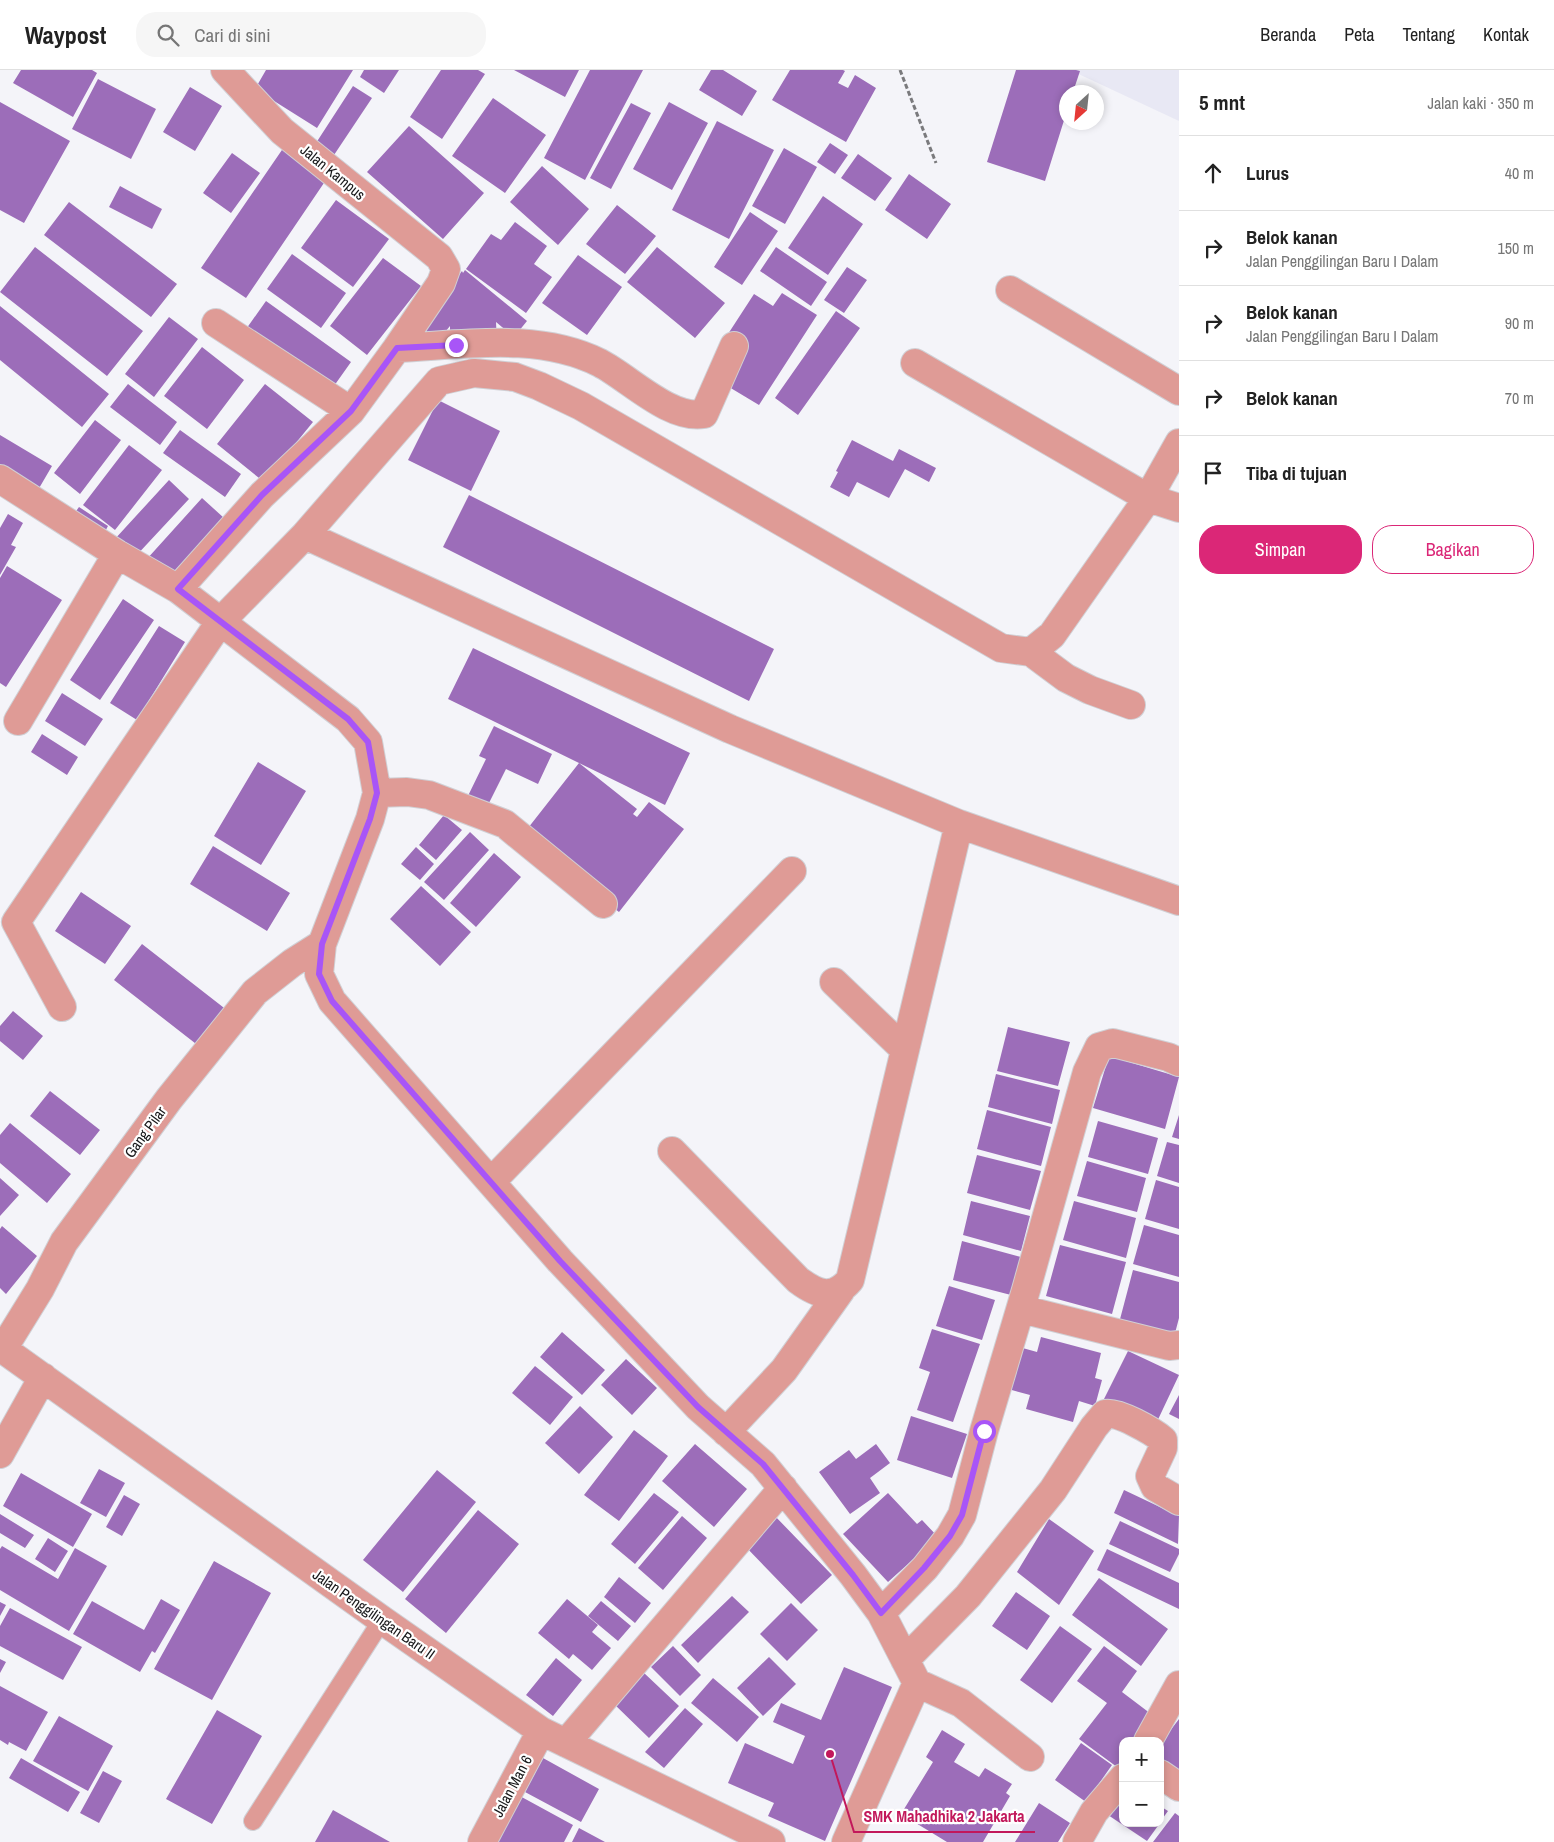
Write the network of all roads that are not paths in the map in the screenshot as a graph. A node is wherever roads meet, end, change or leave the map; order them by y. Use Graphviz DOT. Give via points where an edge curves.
graph roads {
  1 [pos="224,70"];
  2 [pos="1010,290"];
  3 [pos="216,323"];
  4 [pos="734,346"];
  5 [pos="397,348"];
  6 [pos="915,363"];
  7 [pos="1179,390"];
  8 [pos="351,411"];
  9 [pos="1179,443"];
  10 [pos="3,489"];
  11 [pos="1148,498"];
  12 [pos="1179,508"];
  13 [pos="305,534"];
  14 [pos="117,554"];
  15 [pos="178,589"];
  16 [pos="220,622"];
  17 [pos="1031,652"];
  18 [pos="1131,704"];
  19 [pos="18,721"];
  20 [pos="377,793"];
  21 [pos="960,824"];
  22 [pos="792,871"];
  23 [pos="1179,901"];
  24 [pos="603,904"];
  25 [pos="322,944"];
  26 [pos="834,982"];
  27 [pos="62,1007"];
  28 [pos="905,1050"];
  29 [pos="1179,1062"];
  30 [pos="672,1151"];
  31 [pos="491,1182"];
  32 [pos="841,1290"];
  33 [pos="1021,1309"];
  34 [pos="1179,1345"];
  35 [pos="2,1348"];
  36 [pos="43,1377"];
  37 [pos="726,1432"];
  38 [pos="0,1454"];
  39 [pos="783,1488"];
  40 [pos="1179,1501"];
  41 [pos="881,1613"];
  42 [pos="382,1620"];
  43 [pos="911,1672"];
  44 [pos="1179,1685"];
  45 [pos="541,1731"];
  46 [pos="1150,1737"];
  47 [pos="566,1743"];
  48 [pos="1030,1757"];
  49 [pos="1164,1777"];
  50 [pos="1120,1782"];
  51 [pos="1179,1787"];
  52 [pos="253,1820"];
  53 [pos="482,1842"];
  54 [pos="771,1842"];
  55 [pos="846,1842"];
  56 [pos="1077,1842"];
  1 -- 5 [label="street, Jalan Kampus" via="282,131 439,257 446,269 442,283"];
  2 -- 7 [label="street"];
  3 -- 8 [label="street"];
  4 -- 5 [label="street" via="704,414 695,415 671,408 600,363 560,348 527,343"];
  5 -- 8 [label="street"];
  6 -- 11 [label="street"];
  8 -- 15 [label="street" via="262,495"];
  9 -- 11 [label="street"];
  10 -- 14 [label="street"];
  11 -- 12 [label="street"];
  11 -- 17 [label="street" via="1052,635"];
  13 -- 16 [label="street"];
  13 -- 17 [label="street" via="439,381 474,373 515,377 581,406 1001,648"];
  13 -- 21 [label="street" via="730,729"];
  14 -- 15 [label="street"];
  14 -- 19 [label="street"];
  15 -- 16 [label="street"];
  16 -- 20 [label="street" via="348,719 368,742"];
  16 -- 27 [label="street" via="16,922"];
  17 -- 18 [label="street" via="1066,678"];
  20 -- 24 [label="street" via="429,795 505,824"];
  20 -- 25 [label="street"];
  21 -- 23 [label="street"];
  21 -- 28 [label="street"];
  22 -- 31 [label="street"];
  25 -- 31 [label="street" via="319,974 332,1001"];
  25 -- 35 [label="street, Gang Pilar" via="255,992 169,1099 64,1242 40,1289"];
  26 -- 28 [label="street"];
  28 -- 32 [label="street" via="850,1280"];
  29 -- 33 [label="street" via="1113,1043 1099,1047 1087,1072"];
  30 -- 32 [label="street" via="798,1280 818,1292"];
  31 -- 37 [label="street" via="567,1268 698,1407"];
  32 -- 37 [label="street" via="784,1370"];
  33 -- 34 [label="street" via="1168,1346"];
  33 -- 41 [label="street" via="962,1515 924,1568"];
  35 -- 36 [label="street, Jalan Penggilingan Baru II"];
  36 -- 38 [label="street"];
  36 -- 42 [label="street, Jalan Penggilingan Baru II"];
  37 -- 39 [label="street" via="763,1464"];
  39 -- 41 [label="street"];
  39 -- 47 [label="street"];
  40 -- 43 [label="street" via="1156,1487 1150,1476 1163,1448 1163,1440 1115,1413 1105,1414 1053,1490"];
  41 -- 43 [label="street"];
  42 -- 45 [label="street, Jalan Penggilingan Baru II"];
  42 -- 52 [label="lane"];
  43 -- 48 [label="street" via="961,1703"];
  43 -- 55 [label="street"];
  44 -- 46 [label="street"];
  45 -- 47 [label="street, Jalan Penggilingan Baru II"];
  45 -- 53 [label="street, Jalan Man 6"];
  47 -- 54 [label="street, Jalan Penggilingan Baru II"];
  49 -- 51 [label="street"];
  50 -- 56 [label="street" via="1094,1812"];
}
